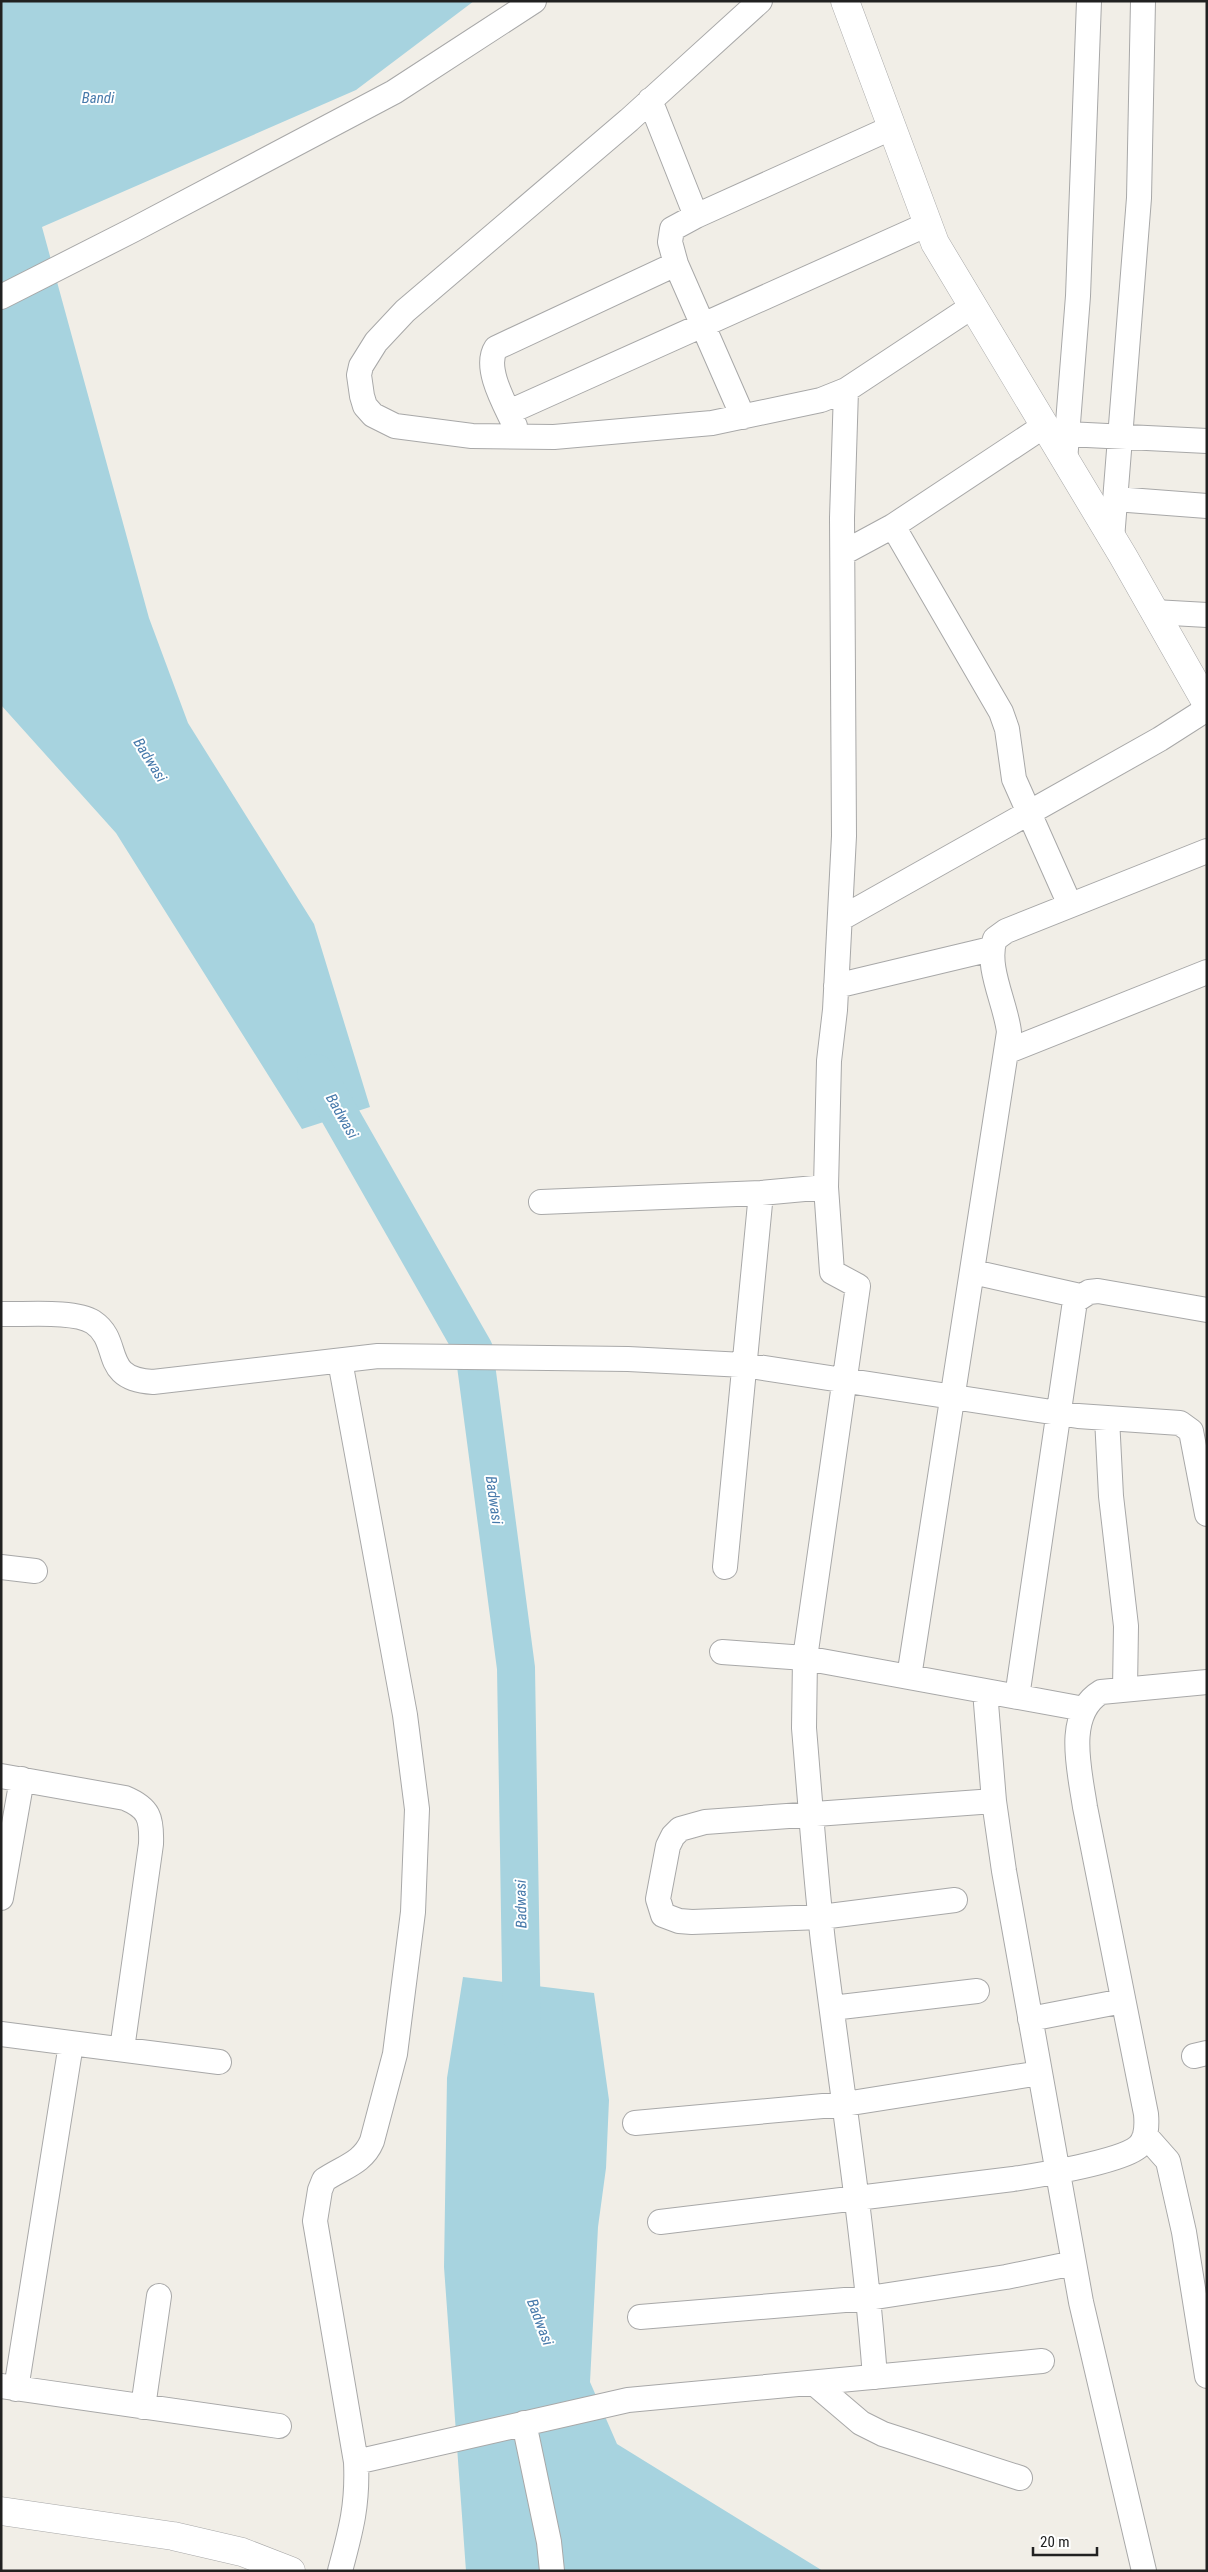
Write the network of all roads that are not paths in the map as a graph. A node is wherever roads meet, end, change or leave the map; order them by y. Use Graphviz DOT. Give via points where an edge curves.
graph roads {
  1 [pos="534,1"];
  2 [pos="760,1"];
  3 [pos="845,1"];
  4 [pos="1089,1"];
  5 [pos="1143,1"];
  6 [pos="650,100"];
  7 [pos="891,128"];
  8 [pos="696,216"];
  9 [pos="928,224"];
  10 [pos="676,264"];
  11 [pos="1,296"];
  12 [pos="973,306"];
  13 [pos="703,325"];
  14 [pos="846,390"];
  15 [pos="509,412"];
  16 [pos="743,417"];
  17 [pos="1055,430"];
  18 [pos="520,437"];
  19 [pos="1120,438"];
  20 [pos="1207,441"];
  21 [pos="1115,498"];
  22 [pos="1207,506"];
  23 [pos="893,526"];
  24 [pos="1112,539"];
  25 [pos="843,553"];
  26 [pos="1154,612"];
  27 [pos="1207,615"];
  28 [pos="1207,704"];
  29 [pos="1207,709"];
  30 [pos="1029,814"];
  31 [pos="1207,851"];
  32 [pos="1070,906"];
  33 [pos="840,919"];
  34 [pos="991,949"];
  35 [pos="1207,972"];
  36 [pos="836,986"];
  37 [pos="1006,1052"];
  38 [pos="826,1187"];
  39 [pos="762,1193"];
  40 [pos="541,1202"];
  41 [pos="973,1272"];
  42 [pos="1080,1296"];
  43 [pos="1207,1310"];
  44 [pos="1,1314"];
  45 [pos="340,1361"];
  46 [pos="744,1365"];
  47 [pos="845,1381"];
  48 [pos="953,1398"];
  49 [pos="1059,1413"];
  50 [pos="1107,1418"];
  51 [pos="1207,1514"];
  52 [pos="1,1567"];
  53 [pos="725,1567"];
  54 [pos="35,1571"];
  55 [pos="722,1652"];
  56 [pos="806,1658"];
  57 [pos="909,1677"];
  58 [pos="1207,1682"];
  59 [pos="1125,1689"];
  60 [pos="986,1691"];
  61 [pos="1017,1697"];
  62 [pos="1084,1709"];
  63 [pos="12,1778"];
  64 [pos="994,1801"];
  65 [pos="812,1816"];
  66 [pos="1,1898"];
  67 [pos="955,1900"];
  68 [pos="821,1917"];
  69 [pos="977,1992"];
  70 [pos="1122,2001"];
  71 [pos="832,2008"];
  72 [pos="1030,2019"];
  73 [pos="1,2034"];
  74 [pos="71,2044"];
  75 [pos="122,2049"];
  76 [pos="219,2062"];
  77 [pos="1040,2073"];
  78 [pos="845,2104"];
  79 [pos="636,2124"];
  80 [pos="1145,2135"];
  81 [pos="1058,2172"];
  82 [pos="857,2196"];
  83 [pos="660,2222"];
  84 [pos="1074,2262"];
  85 [pos="159,2296"];
  86 [pos="869,2298"];
  87 [pos="640,2317"];
  88 [pos="1042,2362"];
  89 [pos="1207,2376"];
  90 [pos="875,2377"];
  91 [pos="814,2383"];
  92 [pos="9,2388"];
  93 [pos="143,2407"];
  94 [pos="530,2421"];
  95 [pos="279,2426"];
  96 [pos="356,2462"];
  97 [pos="1020,2478"];
  98 [pos="1,2511"];
  99 [pos="291,2571"];
  100 [pos="340,2571"];
  101 [pos="552,2571"];
  102 [pos="1144,2571"];
  1 -- 11 [label="street" via="394,92"];
  2 -- 6 [label="street"];
  3 -- 7 [label="street"];
  4 -- 17 [label="street" via="1078,296"];
  5 -- 19 [label="street" via="1139,198"];
  6 -- 8 [label="street"];
  6 -- 18 [label="street" via="405,311 376,342 361,366 360,384 365,406 373,416 385,422 472,436"];
  7 -- 8 [label="street"];
  7 -- 9 [label="street"];
  8 -- 10 [label="street" via="672,229 670,242"];
  9 -- 12 [label="street" via="935,243"];
  9 -- 13 [label="street"];
  10 -- 13 [label="street"];
  10 -- 15 [label="street" via="496,348 492,354 493,372"];
  12 -- 14 [label="street"];
  12 -- 17 [label="street"];
  13 -- 15 [label="street"];
  13 -- 16 [label="street"];
  14 -- 16 [label="street" via="821,400"];
  14 -- 25 [label="street"];
  15 -- 18 [label="street"];
  16 -- 18 [label="street" via="712,423"];
  17 -- 19 [label="street"];
  17 -- 23 [label="street"];
  17 -- 24 [label="street" via="1065,461"];
  19 -- 20 [label="street"];
  19 -- 21 [label="street"];
  21 -- 22 [label="street"];
  21 -- 24 [label="street"];
  23 -- 25 [label="street"];
  23 -- 30 [label="street" via="1001,712 1007,729 1011,770"];
  24 -- 26 [label="street"];
  25 -- 33 [label="street" via="844,836"];
  26 -- 27 [label="street"];
  26 -- 28 [label="street"];
  29 -- 30 [label="street"];
  30 -- 32 [label="street"];
  30 -- 33 [label="street"];
  31 -- 32 [label="street"];
  32 -- 34 [label="street" via="999,934"];
  33 -- 36 [label="street"];
  34 -- 36 [label="street"];
  34 -- 37 [label="street" via="1007,1016"];
  35 -- 37 [label="street"];
  36 -- 38 [label="street" via="829,1061"];
  37 -- 41 [label="street"];
  38 -- 39 [label="street"];
  38 -- 47 [label="street" via="832,1272 858,1286"];
  39 -- 40 [label="street"];
  39 -- 46 [label="street"];
  41 -- 42 [label="street"];
  41 -- 48 [label="street"];
  42 -- 43 [label="street" via="1098,1291"];
  42 -- 49 [label="street" via="1073,1306"];
  44 -- 45 [label="street" via="62,1316 91,1321 103,1332 116,1365 140,1381"];
  45 -- 46 [label="street" via="378,1356 580,1358"];
  45 -- 96 [label="street" via="405,1715 417,1810 413,1912 395,2054 367,2152 361,2159 324,2180 315,2221"];
  46 -- 47 [label="street"];
  46 -- 53 [label="street"];
  47 -- 48 [label="street"];
  47 -- 56 [label="street"];
  48 -- 49 [label="street"];
  48 -- 57 [label="street"];
  49 -- 50 [label="street"];
  49 -- 61 [label="street"];
  50 -- 51 [label="street" via="1187,1426 1196,1449"];
  50 -- 59 [label="street" via="1111,1496 1126,1626"];
  52 -- 54 [label="street"];
  55 -- 56 [label="street"];
  56 -- 57 [label="street"];
  56 -- 65 [label="street" via="804,1728"];
  57 -- 60 [label="street"];
  58 -- 59 [label="street"];
  59 -- 62 [label="street" via="1101,1692"];
  60 -- 61 [label="street"];
  60 -- 64 [label="street"];
  61 -- 62 [label="street"];
  62 -- 70 [label="street" via="1078,1756"];
  63 -- 66 [label="street"];
  63 -- 75 [label="street" via="124,1798 147,1812 152,1826 152,1844"];
  64 -- 65 [label="street"];
  64 -- 72 [label="street"];
  65 -- 68 [label="street"];
  65 -- 68 [label="street" via="705,1822 680,1829 668,1846 658,1899 663,1914 679,1921"];
  67 -- 68 [label="street"];
  68 -- 71 [label="street"];
  69 -- 71 [label="street"];
  70 -- 72 [label="street"];
  70 -- 80 [label="street" via="1146,2114"];
  71 -- 78 [label="street"];
  72 -- 77 [label="street"];
  73 -- 74 [label="street"];
  74 -- 75 [label="street"];
  74 -- 92 [label="street"];
  75 -- 76 [label="street"];
  77 -- 78 [label="street"];
  77 -- 81 [label="street"];
  78 -- 79 [label="street"];
  78 -- 82 [label="street"];
  80 -- 81 [label="street" via="1139,2146 1124,2154"];
  80 -- 89 [label="street" via="1168,2162 1184,2232"];
  81 -- 82 [label="street"];
  81 -- 84 [label="street"];
  82 -- 83 [label="street"];
  82 -- 86 [label="street"];
  84 -- 86 [label="street" via="1006,2277"];
  84 -- 102 [label="street" via="1080,2302"];
  85 -- 93 [label="street"];
  86 -- 87 [label="street"];
  86 -- 90 [label="street"];
  88 -- 90 [label="street"];
  90 -- 91 [label="street"];
  91 -- 94 [label="street" via="628,2400"];
  91 -- 97 [label="street" via="861,2423 883,2434"];
  92 -- 93 [label="street"];
  93 -- 95 [label="street"];
  94 -- 96 [label="street"];
  94 -- 101 [label="street"];
  96 -- 100 [label="street" via="357,2493"];
  98 -- 99 [label="street" via="173,2536 242,2552"];
}
